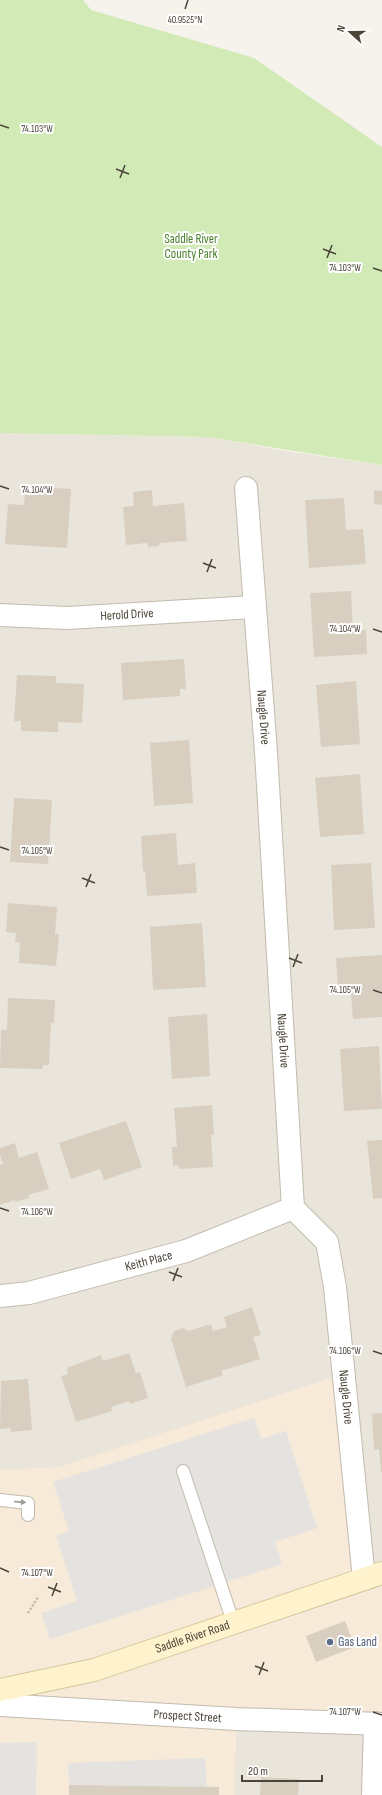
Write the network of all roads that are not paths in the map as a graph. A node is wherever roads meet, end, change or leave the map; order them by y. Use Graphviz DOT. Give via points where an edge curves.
graph roads {
  1 [pos="246,488"];
  2 [pos="254,607"];
  3 [pos="0,615"];
  4 [pos="293,1208"];
  5 [pos="0,1296"];
  6 [pos="183,1471"];
  7 [pos="0,1500"];
  8 [pos="28,1515"];
  9 [pos="373,1576"];
  10 [pos="233,1622"];
  11 [pos="0,1690"];
  12 [pos="0,1705"];
  13 [pos="379,1724"];
  14 [pos="373,1795"];
  1 -- 2 [label="street, Naugle Drive"];
  2 -- 3 [label="street, Herold Drive" via="67,618"];
  2 -- 4 [label="street, Naugle Drive" via="266,759"];
  4 -- 5 [label="street, Keith Place" via="186,1251 29,1292"];
  4 -- 9 [label="street, Naugle Drive" via="327,1242"];
  6 -- 10 [label="lane"];
  7 -- 8 [label="lane, one-way" via="28,1503"];
  9 -- 10 [label="main road, Saddle River Road"];
  10 -- 11 [label="main road, Saddle River Road" via="94,1670"];
  12 -- 13 [label="street, Prospect Street" via="236,1719"];
  13 -- 14 [label="street"];
}
